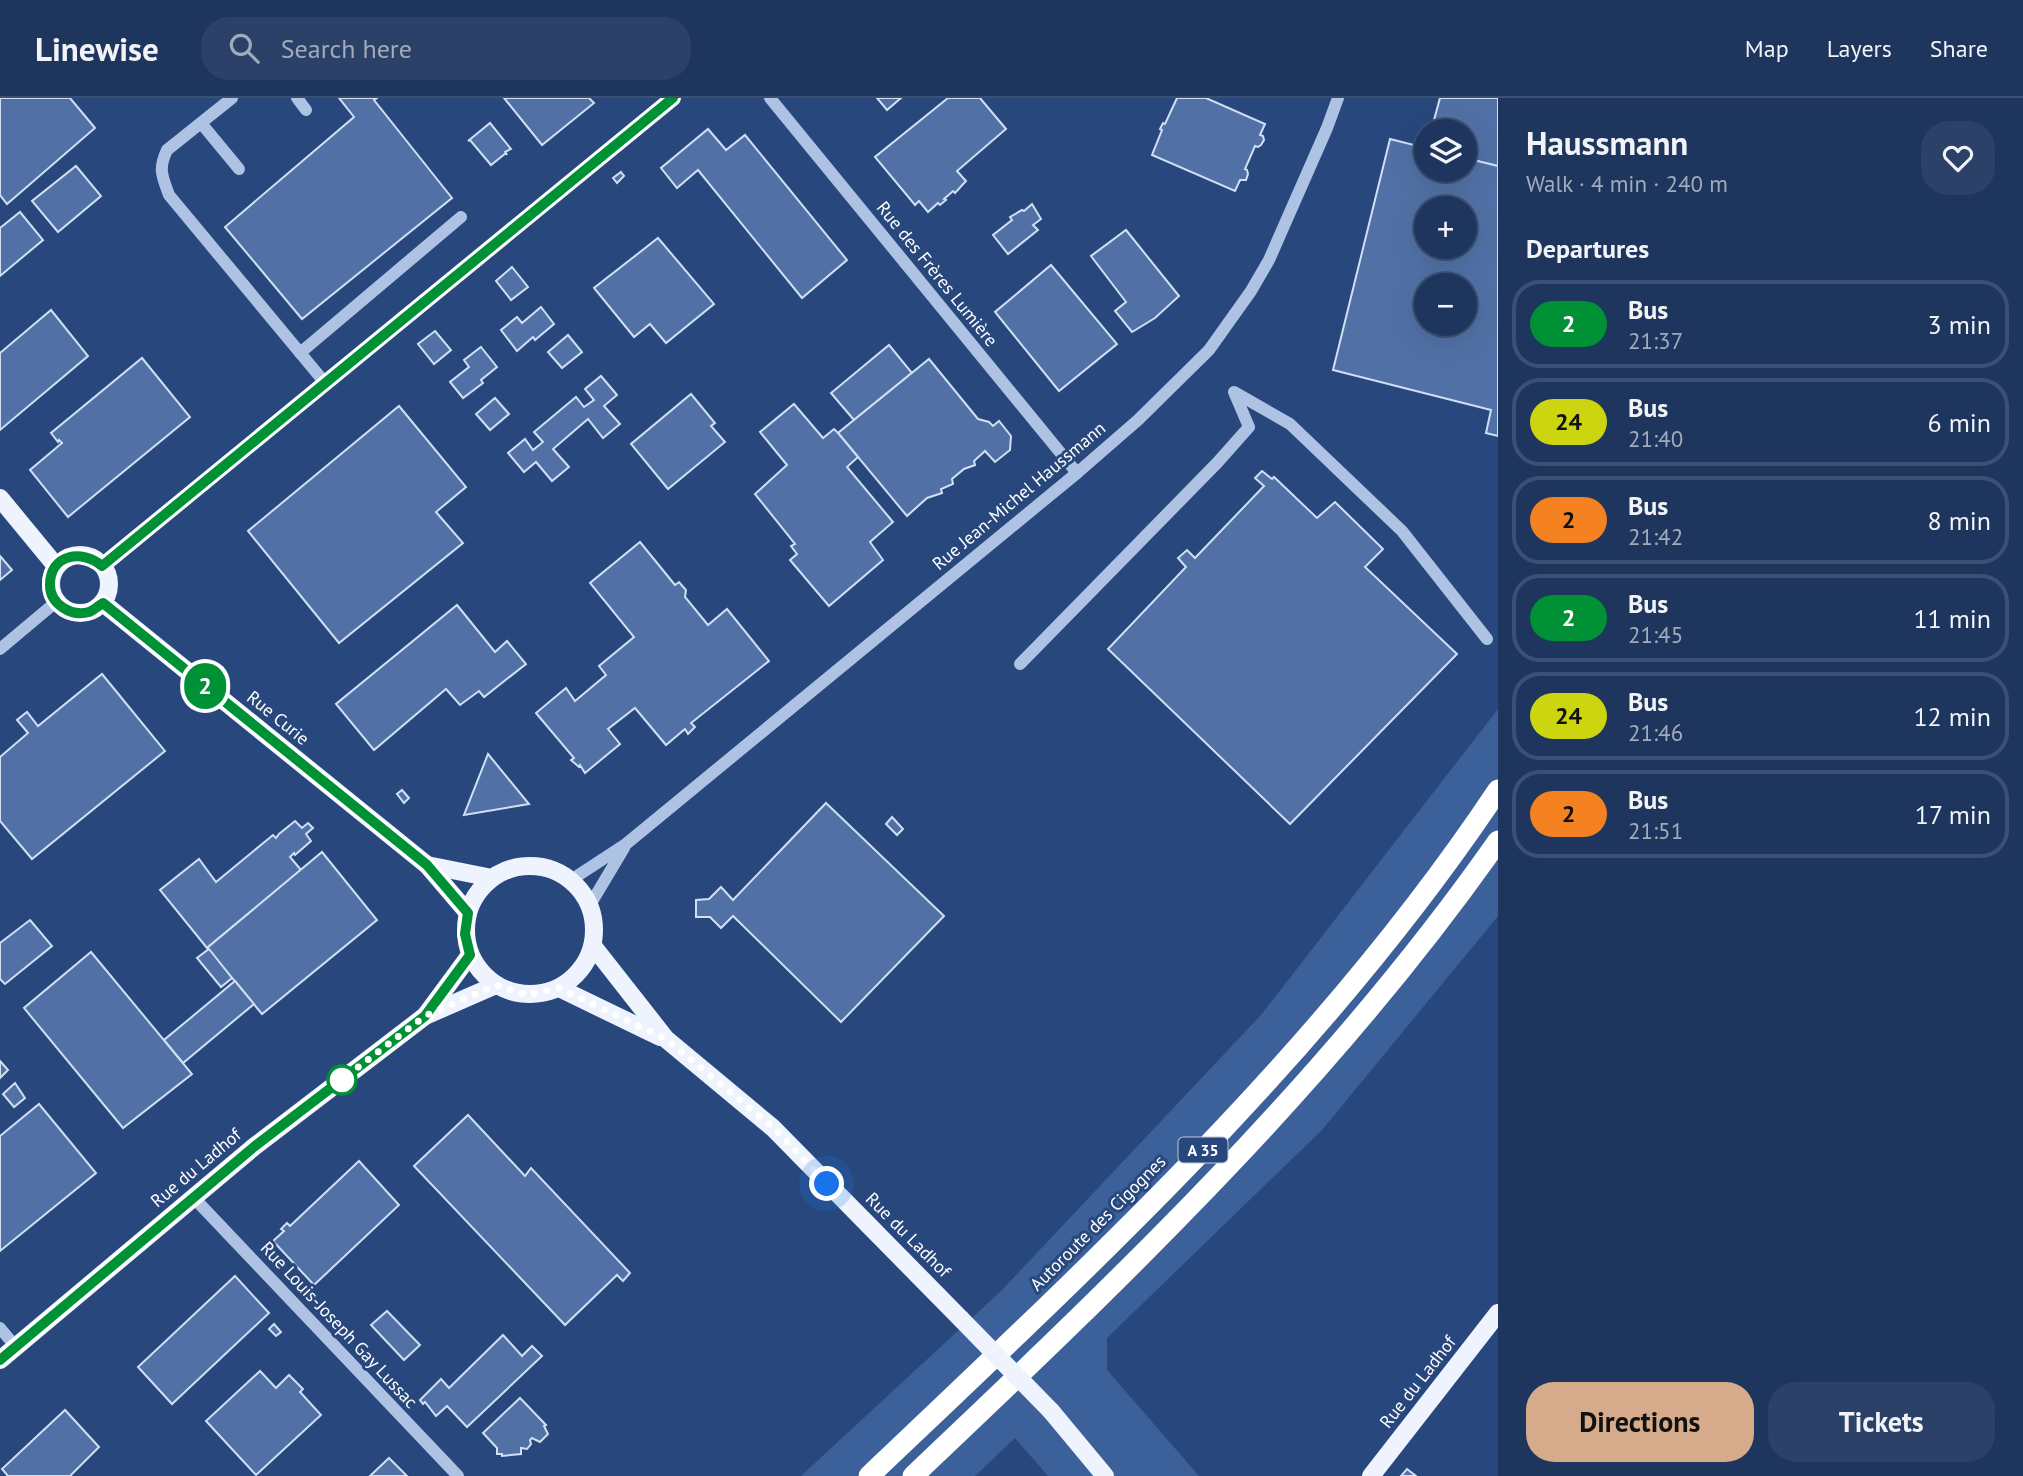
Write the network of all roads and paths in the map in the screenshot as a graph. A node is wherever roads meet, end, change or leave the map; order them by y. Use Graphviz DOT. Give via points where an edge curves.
graph roads {
  1 [pos="232,98"];
  2 [pos="297,98"];
  3 [pos="673,98"];
  4 [pos="770,98"];
  5 [pos="1338,98"];
  6 [pos="306,110"];
  7 [pos="201,123"];
  8 [pos="239,169"];
  9 [pos="461,217"];
  10 [pos="300,353"];
  11 [pos="326,384"];
  12 [pos="1077,473"];
  13 [pos="0,498"];
  14 [pos="56,566"];
  15 [pos="102,566"];
  16 [pos="56,602"];
  17 [pos="103,603"];
  18 [pos="1487,639"];
  19 [pos="0,649"];
  20 [pos="1020,664"];
  21 [pos="1498,790"];
  22 [pos="1498,841"];
  23 [pos="626,844"];
  24 [pos="427,865"];
  25 [pos="492,878"];
  26 [pos="571,880"];
  27 [pos="590,905"];
  28 [pos="468,913"];
  29 [pos="593,946"];
  30 [pos="470,955"];
  31 [pos="496,985"];
  32 [pos="559,988"];
  33 [pos="425,1016"];
  34 [pos="666,1039"];
  35 [pos="194,1198"];
  36 [pos="1498,1313"];
  37 [pos="0,1328"];
  38 [pos="15,1346"];
  39 [pos="0,1360"];
  40 [pos="458,1476"];
  41 [pos="869,1476"];
  42 [pos="913,1476"];
  43 [pos="1105,1476"];
  44 [pos="1371,1476"];
  1 -- 7 [label="street"];
  2 -- 6 [label="street"];
  3 -- 11 [label="street"];
  4 -- 12 [label="street, Rue des Frères Lumière"];
  5 -- 12 [label="street, Rue Jean-Michel Haussmann" via="1269,260 1251,291 1209,350"];
  7 -- 8 [label="street"];
  7 -- 10 [label="street" via="167,150 162,161 169,195"];
  9 -- 10 [label="street"];
  10 -- 11 [label="street"];
  11 -- 15 [label="street"];
  12 -- 23 [label="street, Rue Jean-Michel Haussmann"];
  13 -- 14 [label="main road"];
  14 -- 15 [label="main road" via="64,559 85,556"];
  14 -- 16 [label="main road" via="50,584"];
  15 -- 17 [label="main road" via="109,584"];
  16 -- 17 [label="main road" via="79,614"];
  16 -- 19 [label="street"];
  17 -- 24 [label="main road, Rue Curie"];
  18 -- 20 [label="street" via="1402,531 1290,424 1234,392 1249,427"];
  21 -- 41 [label="highway, Autoroute des Cigognes / A 35" via="1376,955 1287,1061 1128,1227"];
  22 -- 42 [label="highway, A 35" via="1390,985 1309,1080 1139,1258"];
  23 -- 26 [label="street, Rue Jean-Michel Haussmann"];
  23 -- 27 [label="street, Rue Jean-Michel Haussmann"];
  24 -- 25 [label="main road, Rue Curie"];
  24 -- 28 [label="main road, Rue Curie"];
  25 -- 26 [label="main road" via="532,866"];
  25 -- 28 [label="main road"];
  26 -- 27 [label="main road"];
  27 -- 29 [label="main road"];
  28 -- 30 [label="main road" via="465,934"];
  29 -- 32 [label="main road" via="580,971"];
  29 -- 34 [label="main road, Rue du Ladhof"];
  30 -- 31 [label="main road"];
  30 -- 33 [label="main road, Rue du Ladhof"];
  31 -- 32 [label="main road" via="527,995"];
  31 -- 33 [label="main road, Rue du Ladhof"];
  32 -- 34 [label="main road, Rue du Ladhof"];
  33 -- 35 [label="main road, Rue du Ladhof"];
  34 -- 43 [label="main road, Rue du Ladhof, bridge" via="774,1128 1051,1410"];
  35 -- 38 [label="main road, Rue du Ladhof"];
  35 -- 40 [label="street, Rue Louis-Joseph Gay Lussac"];
  36 -- 44 [label="main road, Rue du Ladhof"];
  37 -- 38 [label="street"];
  38 -- 39 [label="main road, Rue du Ladhof"];
}
